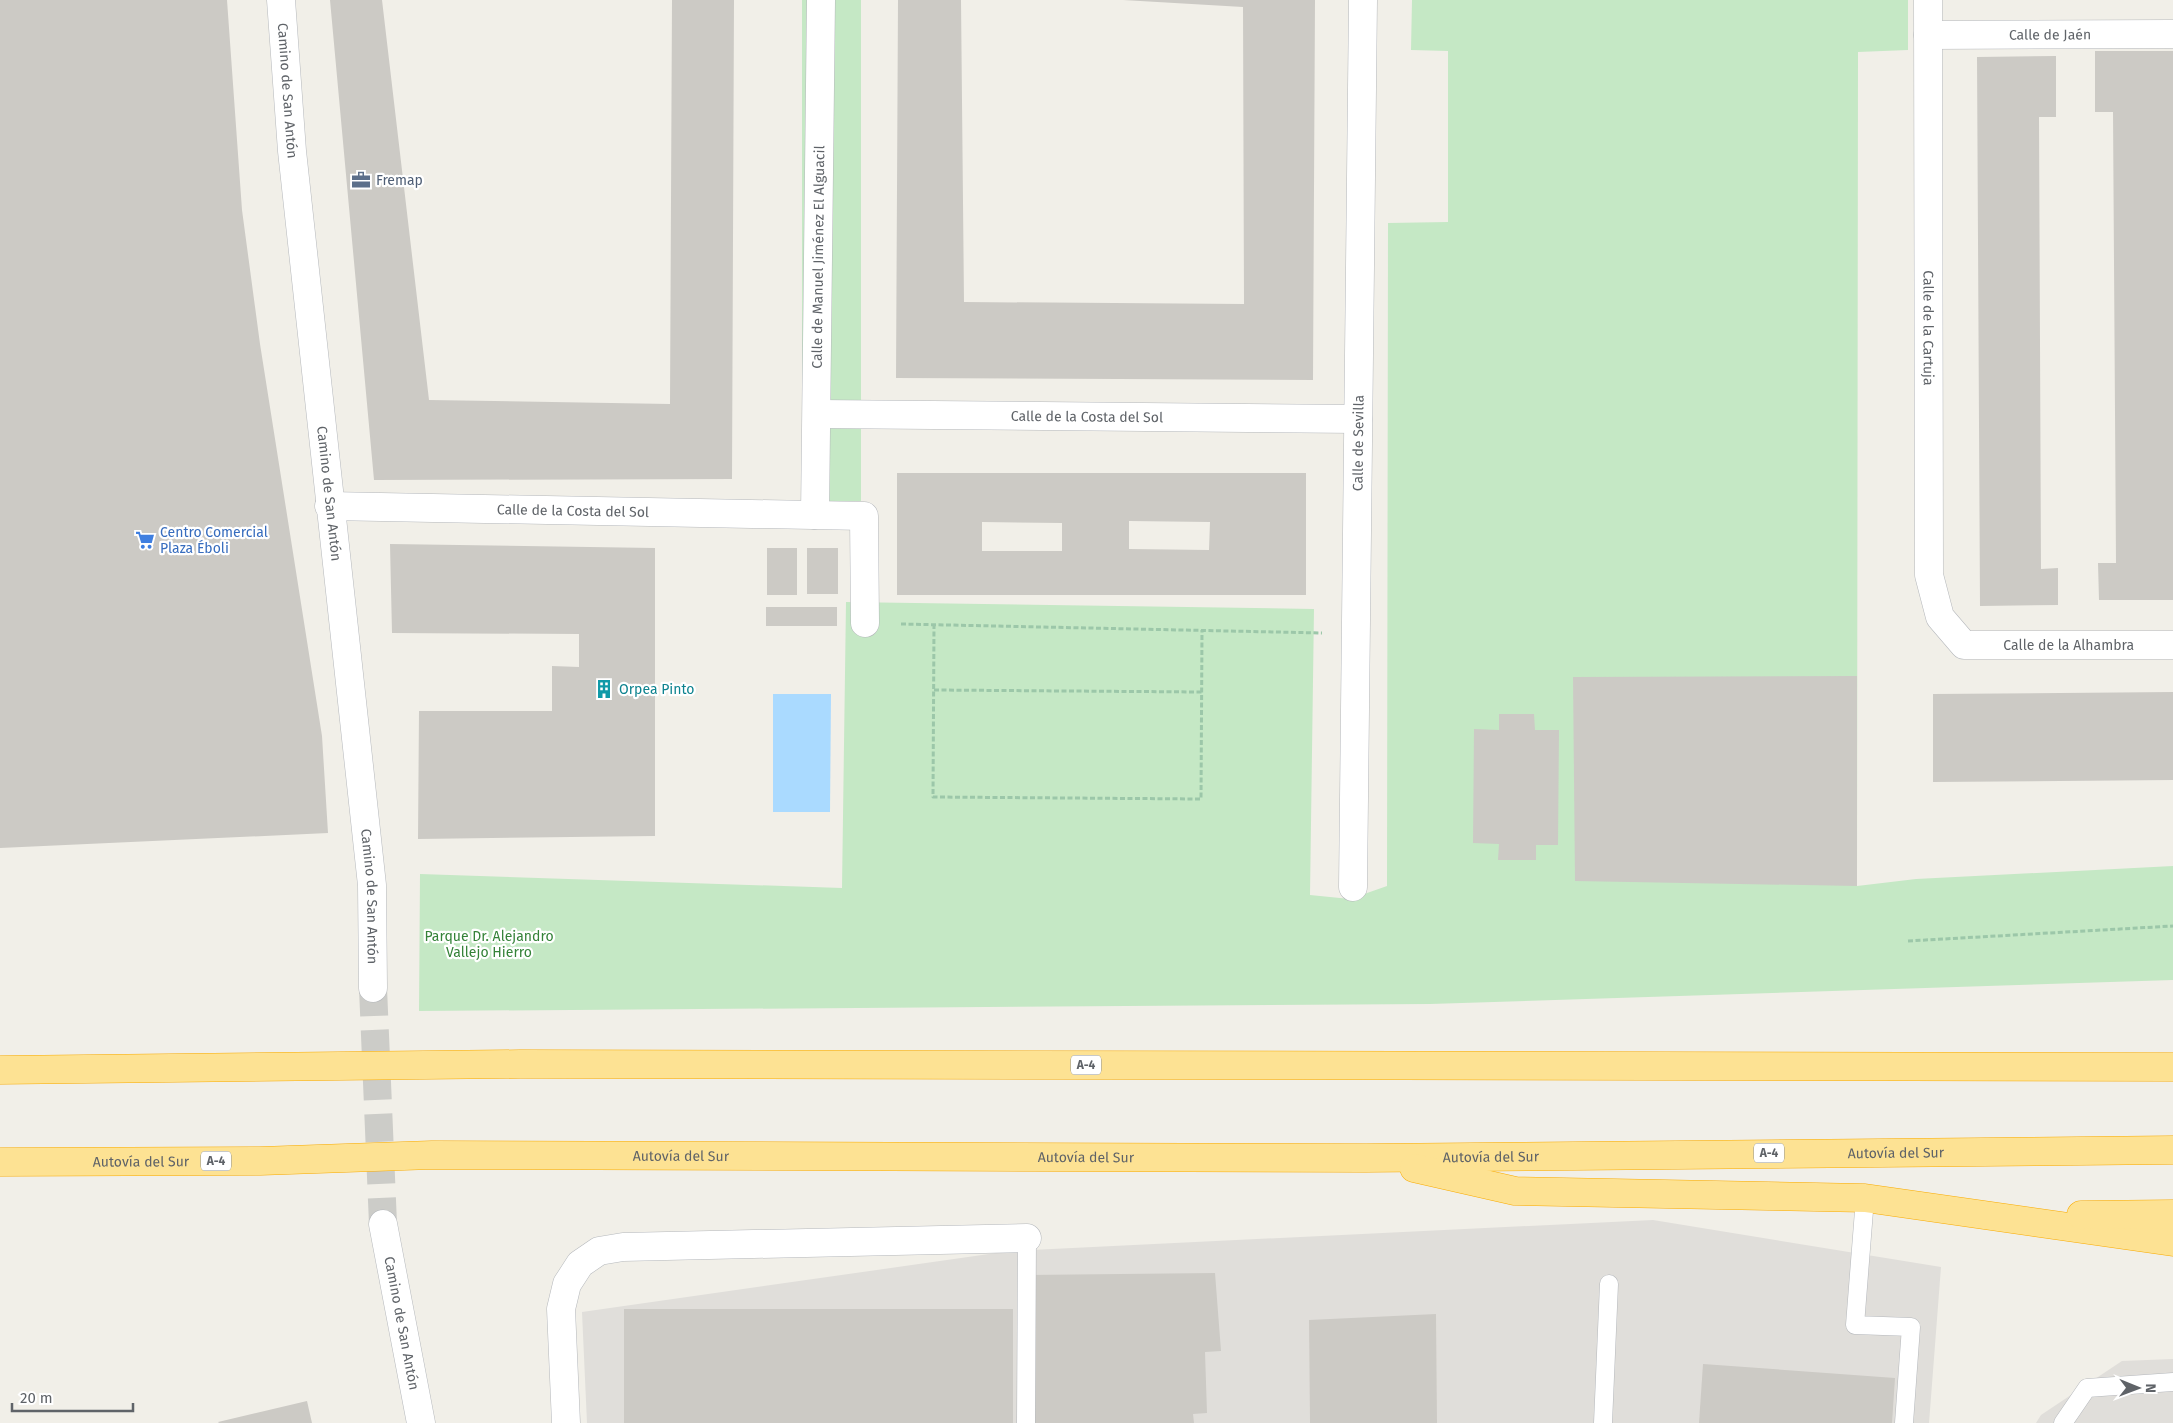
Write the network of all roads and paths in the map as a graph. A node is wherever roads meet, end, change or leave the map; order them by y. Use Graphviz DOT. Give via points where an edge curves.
graph roads {
  1 [pos="281,0"];
  2 [pos="821,0"];
  3 [pos="1364,0"];
  4 [pos="1928,0"];
  5 [pos="2173,34"];
  6 [pos="1928,35"];
  7 [pos="817,414"];
  8 [pos="1358,420"];
  9 [pos="329,506"];
  10 [pos="815,515"];
  11 [pos="865,623"];
  12 [pos="934,624"];
  13 [pos="1202,630"];
  14 [pos="1355,633"];
  15 [pos="1964,644"];
  16 [pos="2173,645"];
  17 [pos="934,690"];
  18 [pos="1202,692"];
  19 [pos="1353,888"];
  20 [pos="2173,926"];
  21 [pos="1908,941"];
  22 [pos="373,988"];
  23 [pos="2173,1067"];
  24 [pos="0,1070"];
  25 [pos="2173,1150"];
  26 [pos="1366,1158"];
  27 [pos="0,1162"];
  28 [pos="1865,1198"];
  29 [pos="2173,1214"];
  30 [pos="1982,1216"];
  31 [pos="383,1224"];
  32 [pos="1027,1238"];
  33 [pos="2173,1242"];
  34 [pos="1608,1284"];
  35 [pos="2173,1382"];
  36 [pos="421,1423"];
  37 [pos="566,1423"];
  38 [pos="1026,1423"];
  39 [pos="1603,1423"];
  40 [pos="1904,1423"];
  41 [pos="2063,1423"];
  1 -- 9 [label="street, Camino de San Antón" via="292,151"];
  2 -- 7 [label="street, Calle de Manuel Jiménez El Alguacil"];
  3 -- 8 [label="street, Calle de Sevilla"];
  4 -- 6 [label="street, Calle de la Cartuja"];
  5 -- 6 [label="street, Calle de Jaén"];
  6 -- 15 [label="street, Calle de la Cartuja" via="1929,575 1940,617"];
  7 -- 8 [label="street, Calle de la Costa del Sol"];
  7 -- 10 [label="street, Calle de Manuel Jiménez El Alguacil"];
  8 -- 14 [label="street, Calle de Sevilla"];
  9 -- 10 [label="street, Calle de la Costa del Sol"];
  9 -- 22 [label="street, Camino de San Antón" via="372,885"];
  10 -- 11 [label="street, Calle de la Costa del Sol" via="864,516"];
  11 -- 12 [label="path"];
  12 -- 13 [label="path"];
  12 -- 17 [label="path"];
  13 -- 14 [label="path"];
  13 -- 18 [label="path"];
  14 -- 19 [label="street, Calle de Sevilla"];
  15 -- 16 [label="street, Calle de la Alhambra"];
  17 -- 18 [label="path"];
  17 -- 18 [label="path" via="933,797 1201,799"];
  20 -- 21 [label="path"];
  23 -- 24 [label="highway, A-4" via="520,1064"];
  25 -- 26 [label="highway, Autovía del Sur / A-4"];
  26 -- 27 [label="highway, Autovía del Sur / A-4" via="432,1155 260,1161"];
  26 -- 28 [label="highway" via="1515,1191"];
  28 -- 30 [label="highway"];
  28 -- 40 [label="lane" via="1855,1325 1910,1327"];
  29 -- 30 [label="highway"];
  30 -- 33 [label="highway"];
  31 -- 36 [label="street, Camino de San Antón"];
  32 -- 37 [label="street" via="623,1247 599,1251 580,1264 567,1284 561,1309"];
  32 -- 38 [label="lane"];
  34 -- 39 [label="lane"];
  35 -- 41 [label="lane" via="2087,1388"];
}
